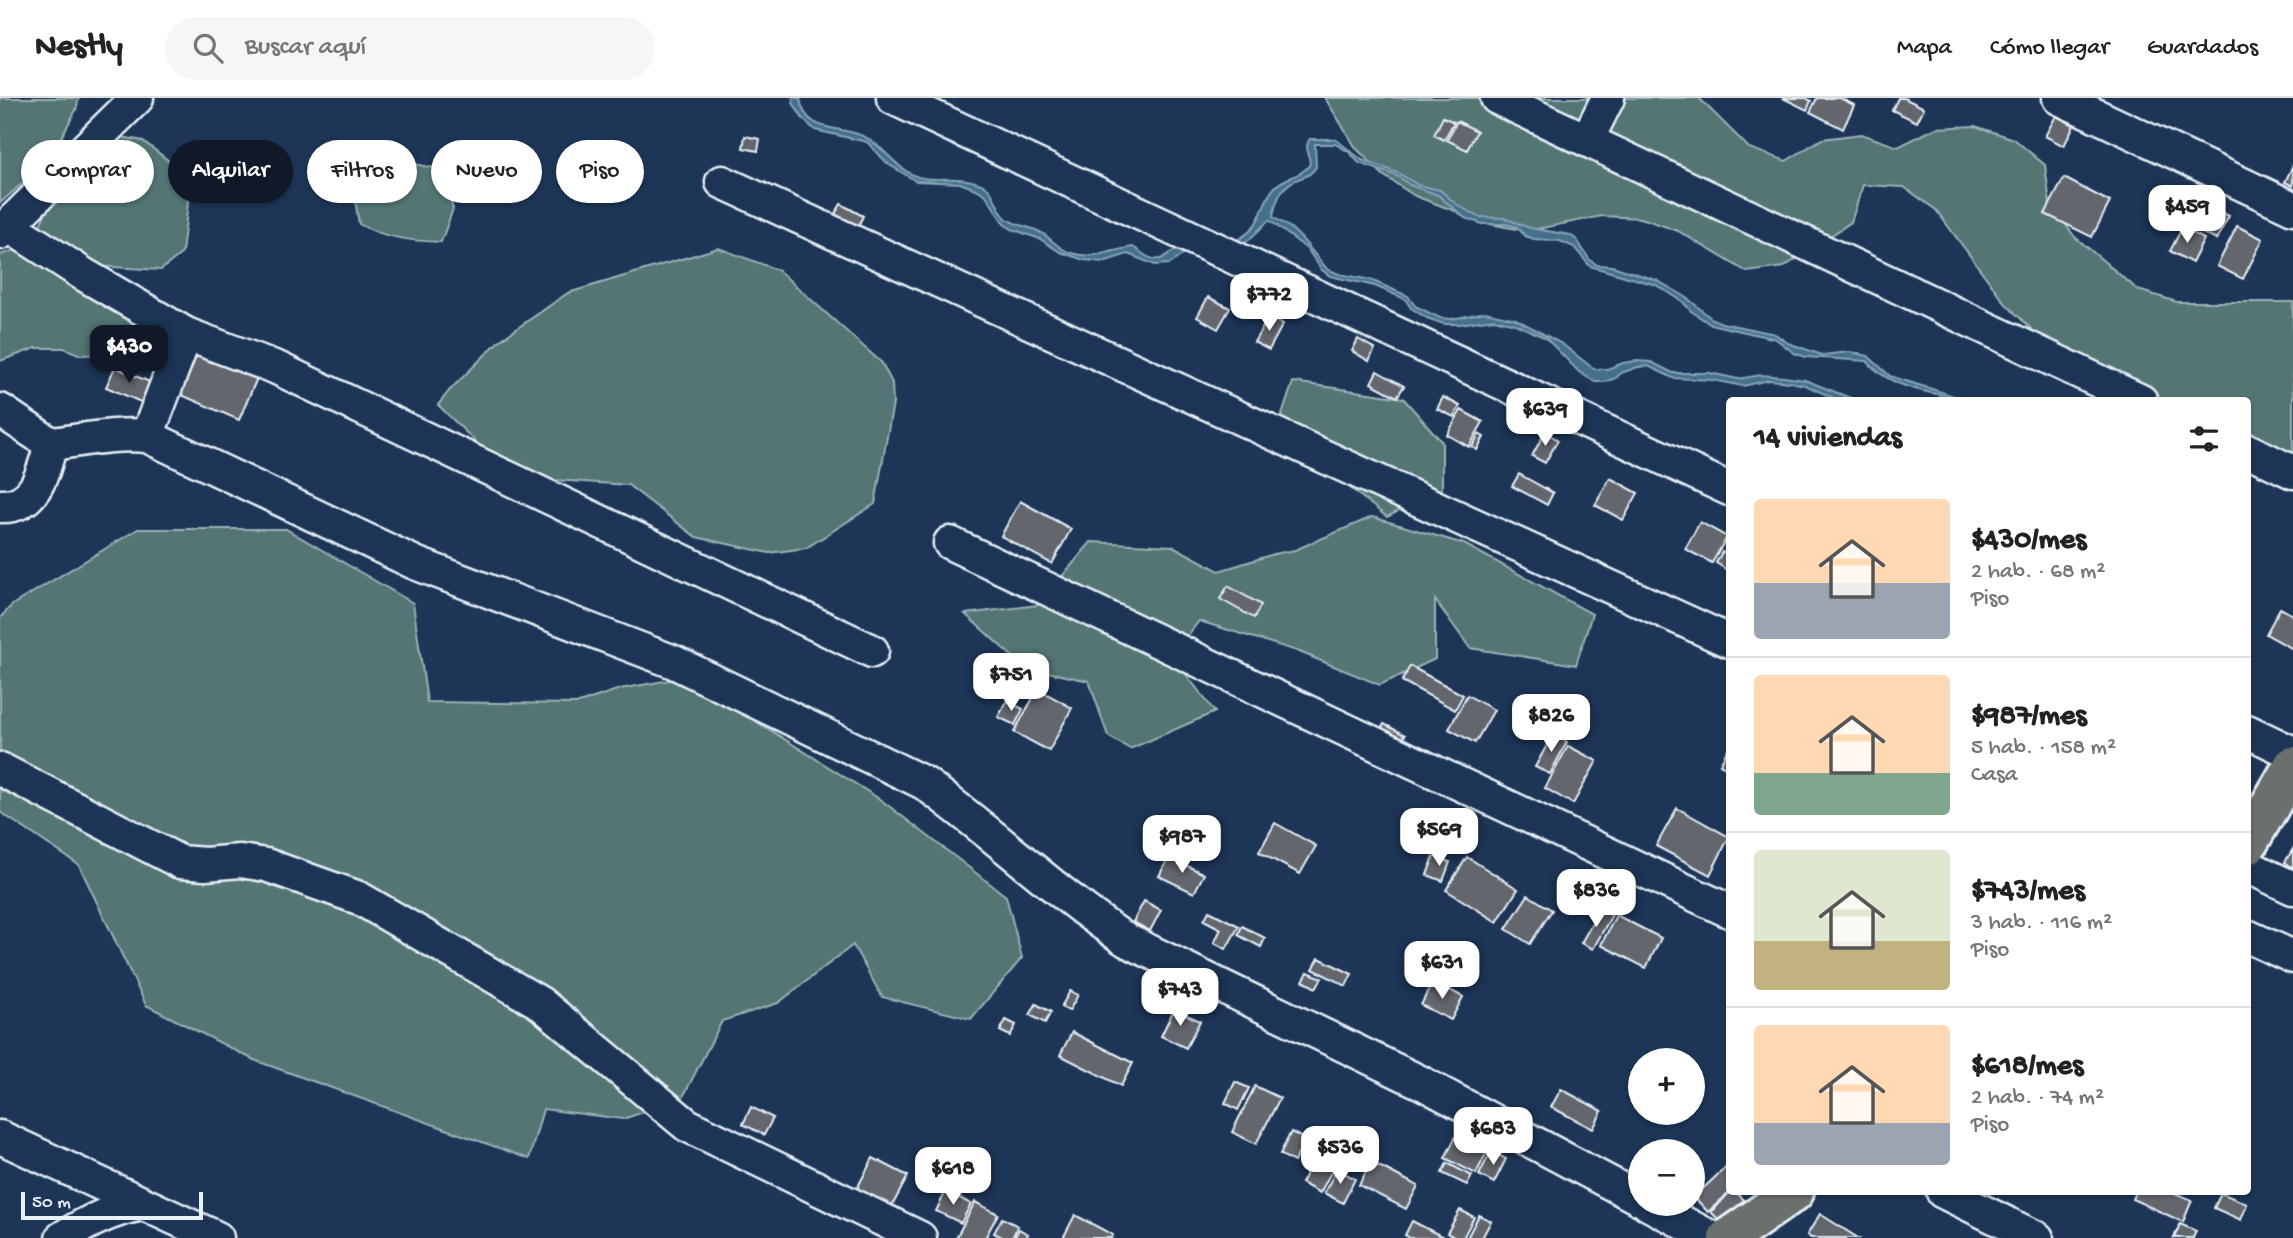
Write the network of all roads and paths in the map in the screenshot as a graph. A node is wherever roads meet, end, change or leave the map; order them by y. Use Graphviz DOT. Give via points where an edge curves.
graph roads {
  1 [pos="137,98"];
  2 [pos="893,98"];
  3 [pos="1497,98"];
  4 [pos="1608,98"];
  5 [pos="2059,98"];
  6 [pos="1587,140"];
  7 [pos="722,182"];
  8 [pos="2293,208"];
  9 [pos="5,229"];
  10 [pos="186,334"];
  11 [pos="2133,397"];
  12 [pos="0,410"];
  13 [pos="148,436"];
  14 [pos="51,444"];
  15 [pos="2251,452"];
  16 [pos="2293,472"];
  17 [pos="1726,488"];
  18 [pos="0,506"];
  19 [pos="950,544"];
  20 [pos="1726,639"];
  21 [pos="872,651"];
  22 [pos="2251,733"];
  23 [pos="2293,753"];
  24 [pos="2293,766"];
  25 [pos="0,769"];
  26 [pos="2251,838"];
  27 [pos="2251,868"];
  28 [pos="2293,888"];
  29 [pos="1726,910"];
  30 [pos="2251,938"];
  31 [pos="2293,957"];
  32 [pos="0,1137"];
  33 [pos="1628,1193"];
  34 [pos="1790,1195"];
  35 [pos="1949,1195"];
  36 [pos="143,1204"];
  37 [pos="1671,1216"];
  38 [pos="62,1238"];
  39 [pos="218,1238"];
  40 [pos="920,1238"];
  41 [pos="1712,1238"];
  42 [pos="1728,1238"];
  43 [pos="2037,1238"];
  1 -- 9 [label="street"];
  2 -- 17 [label="street"];
  3 -- 6 [label="street"];
  4 -- 6 [label="street"];
  5 -- 8 [label="street"];
  6 -- 11 [label="street"];
  7 -- 20 [label="street"];
  9 -- 10 [label="street"];
  10 -- 13 [label="street"];
  10 -- 21 [label="street" via="277,368"];
  12 -- 14 [label="street"];
  13 -- 14 [label="street" via="100,436"];
  13 -- 33 [label="street" via="415,563 674,662 924,783 1126,940 1422,1083"];
  14 -- 18 [label="street" via="30,496 21,503"];
  15 -- 16 [label="street"];
  19 -- 29 [label="street"];
  22 -- 23 [label="street"];
  24 -- 26 [label="main road"];
  25 -- 40 [label="street" via="180,862 266,865 359,898 540,1003 687,1125"];
  27 -- 28 [label="street"];
  30 -- 31 [label="street"];
  32 -- 36 [label="street"];
  34 -- 42 [label="main road"];
  35 -- 43 [label="street"];
  36 -- 38 [label="street" via="122,1207"];
  36 -- 39 [label="street"];
  37 -- 41 [label="street"];
}
